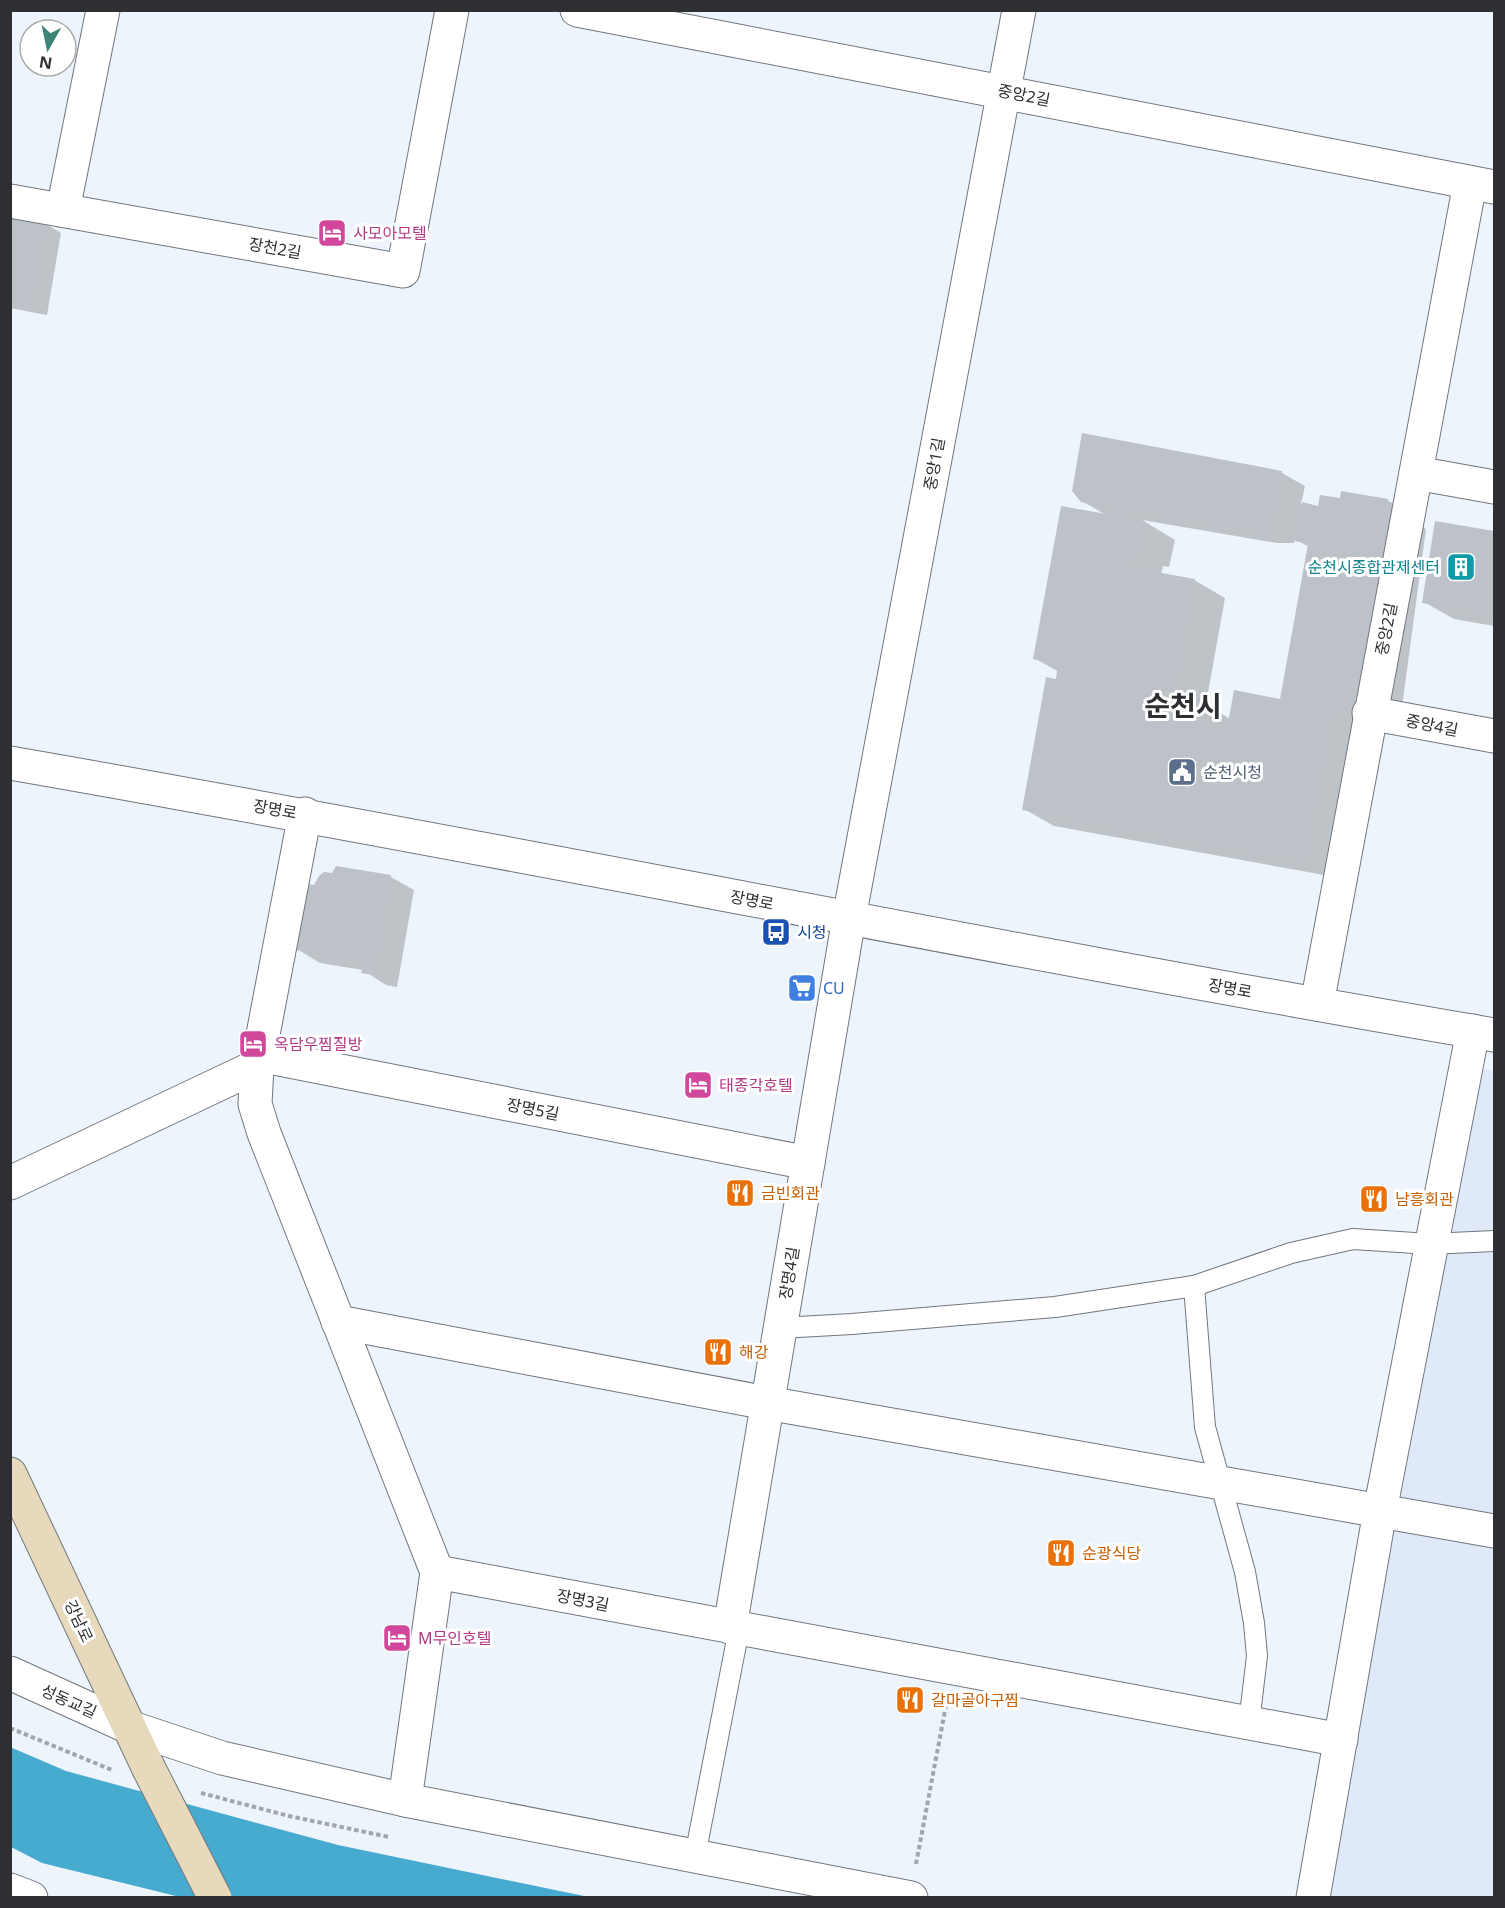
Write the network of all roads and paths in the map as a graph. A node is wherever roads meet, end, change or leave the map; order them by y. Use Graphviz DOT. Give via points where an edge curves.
graph roads {
  1 [pos="103,10"];
  2 [pos="452,10"];
  3 [pos="577,10"];
  4 [pos="1019,10"];
  5 [pos="1005,91"];
  6 [pos="1482,185"];
  7 [pos="10,201"];
  8 [pos="63,210"];
  9 [pos="1416,473"];
  10 [pos="1494,487"];
  11 [pos="1369,713"];
  12 [pos="1494,736"];
  13 [pos="10,763"];
  14 [pos="305,814"];
  15 [pos="849,918"];
  16 [pos="1317,1004"];
  17 [pos="1484,1033"];
  18 [pos="258,1060"];
  19 [pos="808,1163"];
  20 [pos="10,1184"];
  21 [pos="1494,1241"];
  22 [pos="1430,1244"];
  23 [pos="1194,1286"];
  24 [pos="338,1322"];
  25 [pos="780,1328"];
  26 [pos="767,1403"];
  27 [pos="10,1474"];
  28 [pos="1222,1483"];
  29 [pos="1380,1511"];
  30 [pos="1494,1531"];
  31 [pos="436,1572"];
  32 [pos="734,1628"];
  33 [pos="953,1668"];
  34 [pos="10,1673"];
  35 [pos="1249,1723"];
  36 [pos="129,1727"];
  37 [pos="1341,1740"];
  38 [pos="405,1800"];
  39 [pos="695,1856"];
  40 [pos="10,1890"];
  41 [pos="910,1897"];
  42 [pos="31,1898"];
  43 [pos="215,1898"];
  44 [pos="1313,1898"];
  1 -- 8 [label="street"];
  2 -- 8 [label="street, 장천2길" via="403,271"];
  3 -- 5 [label="street, 중앙2길"];
  4 -- 5 [label="street, 중앙1길"];
  5 -- 6 [label="street, 중앙2길"];
  5 -- 15 [label="street, 중앙1길"];
  6 -- 9 [label="street, 중앙2길"];
  7 -- 8 [label="street, 장천2길"];
  9 -- 10 [label="street"];
  9 -- 11 [label="street, 중앙2길"];
  11 -- 12 [label="street, 중앙4길"];
  11 -- 16 [label="street, 중앙2길"];
  13 -- 14 [label="street, 장명로"];
  14 -- 15 [label="street, 장명로"];
  14 -- 18 [label="street"];
  15 -- 16 [label="street, 장명로"];
  15 -- 19 [label="street, 장명4길"];
  16 -- 17 [label="street, 장명로"];
  17 -- 22 [label="street"];
  18 -- 19 [label="street, 장명5길"];
  18 -- 20 [label="street"];
  18 -- 24 [label="street" via="255,1104"];
  19 -- 25 [label="street, 장명4길"];
  21 -- 22 [label="lane"];
  22 -- 23 [label="lane" via="1353,1239 1291,1253"];
  22 -- 29 [label="street"];
  23 -- 25 [label="lane" via="1055,1307"];
  23 -- 28 [label="lane" via="1201,1400"];
  24 -- 26 [label="street"];
  24 -- 31 [label="street"];
  25 -- 26 [label="street, 장명4길"];
  26 -- 28 [label="street"];
  26 -- 32 [label="street, 장명4길"];
  27 -- 36 [label="main road, 강남로"];
  28 -- 29 [label="street"];
  28 -- 35 [label="lane" via="1254,1623 1257,1656"];
  29 -- 30 [label="street"];
  29 -- 37 [label="street"];
  31 -- 32 [label="street, 장명3길"];
  31 -- 38 [label="street"];
  32 -- 33 [label="street, 장명3길"];
  32 -- 39 [label="lane"];
  33 -- 35 [label="street, 장명3길"];
  33 -- 41 [label="path"];
  34 -- 36 [label="street, 성동교길"];
  35 -- 37 [label="street, 장명3길"];
  36 -- 38 [label="street, 성동교길" via="222,1758"];
  36 -- 43 [label="main road, 강남로, bridge"];
  37 -- 44 [label="street"];
  38 -- 39 [label="street, 성동교길"];
  39 -- 41 [label="street, 성동교길"];
  40 -- 42 [label="street"];
}
